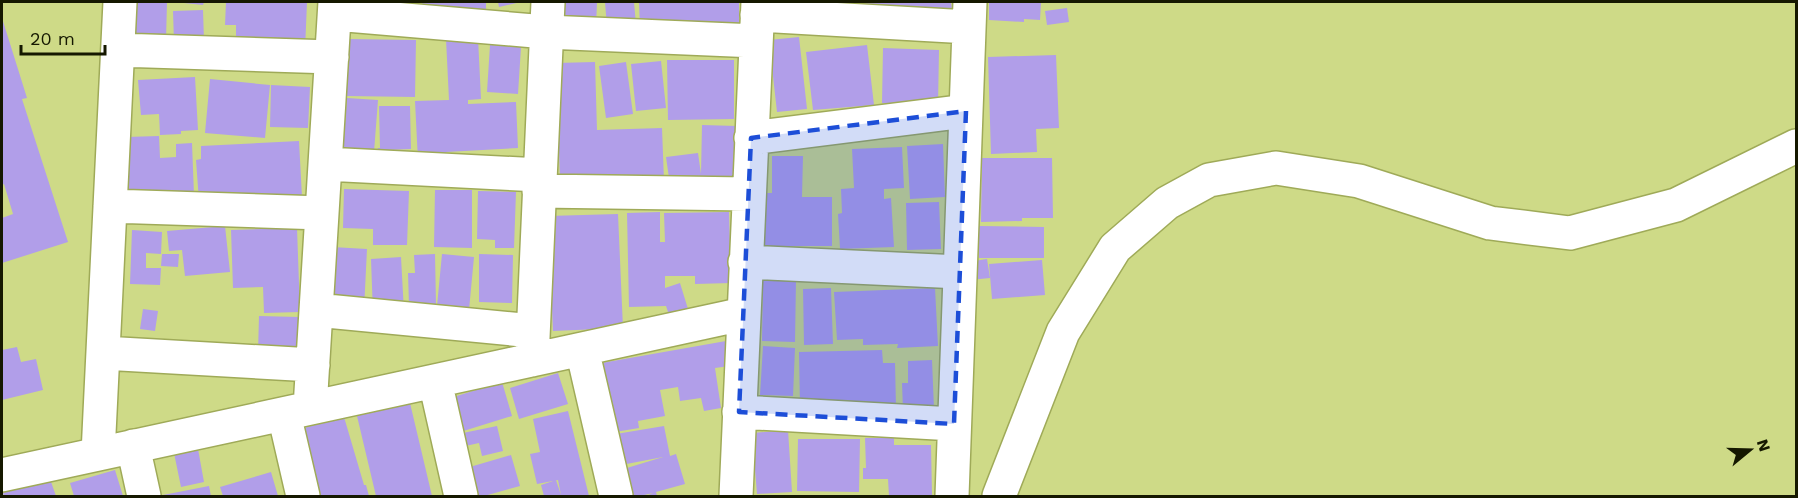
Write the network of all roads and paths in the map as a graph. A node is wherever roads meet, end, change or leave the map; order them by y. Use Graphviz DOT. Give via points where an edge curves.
graph roads {
  1 [pos="120,2"];
  2 [pos="335,8"];
  3 [pos="969,14"];
  4 [pos="547,17"];
  5 [pos="757,19"];
  6 [pos="118,50"];
  7 [pos="332,57"];
  8 [pos="966,111"];
  9 [pos="751,138"];
  10 [pos="1797,146"];
  11 [pos="325,164"];
  12 [pos="540,183"];
  13 [pos="748,194"];
  14 [pos="110,206"];
  15 [pos="322,213"];
  16 [pos="745,262"];
  17 [pos="960,272"];
  18 [pos="316,310"];
  19 [pos="743,314"];
  20 [pos="533,346"];
  21 [pos="582,349"];
  22 [pos="103,353"];
  23 [pos="313,365"];
  24 [pos="435,381"];
  25 [pos="297,411"];
  26 [pos="739,412"];
  27 [pos="954,424"];
  28 [pos="133,446"];
  29 [pos="98,454"];
  30 [pos="2,475"];
  31 [pos="144,496"];
  32 [pos="303,496"];
  33 [pos="461,496"];
  34 [pos="616,496"];
  35 [pos="736,496"];
  36 [pos="952,496"];
  37 [pos="999,496"];
  1 -- 6 [label="street"];
  2 -- 4 [label="street"];
  2 -- 7 [label="street"];
  3 -- 5 [label="street"];
  3 -- 8 [label="street"];
  4 -- 5 [label="street"];
  4 -- 12 [label="street"];
  5 -- 9 [label="street"];
  6 -- 7 [label="street"];
  6 -- 14 [label="street"];
  7 -- 11 [label="street"];
  8 -- 9 [label="street"];
  8 -- 17 [label="street"];
  9 -- 13 [label="street"];
  10 -- 37 [label="street" via="1676,205 1569,233 1490,223 1359,181 1276,168 1209,180 1167,203 1115,248 1063,332"];
  11 -- 12 [label="street"];
  11 -- 15 [label="street"];
  12 -- 13 [label="street"];
  12 -- 20 [label="street"];
  13 -- 16 [label="street"];
  14 -- 15 [label="street"];
  14 -- 22 [label="street"];
  15 -- 18 [label="street"];
  16 -- 17 [label="street"];
  16 -- 19 [label="street"];
  17 -- 27 [label="street"];
  18 -- 20 [label="street"];
  18 -- 23 [label="street"];
  19 -- 21 [label="street"];
  19 -- 26 [label="street"];
  20 -- 21 [label="street"];
  20 -- 24 [label="street"];
  21 -- 34 [label="street"];
  22 -- 23 [label="street"];
  22 -- 29 [label="street"];
  23 -- 25 [label="street"];
  24 -- 25 [label="street"];
  24 -- 33 [label="street"];
  25 -- 28 [label="street"];
  25 -- 32 [label="street"];
  26 -- 27 [label="street"];
  26 -- 35 [label="street"];
  27 -- 36 [label="street"];
  28 -- 29 [label="street"];
  28 -- 31 [label="street"];
  29 -- 30 [label="street"];
}
